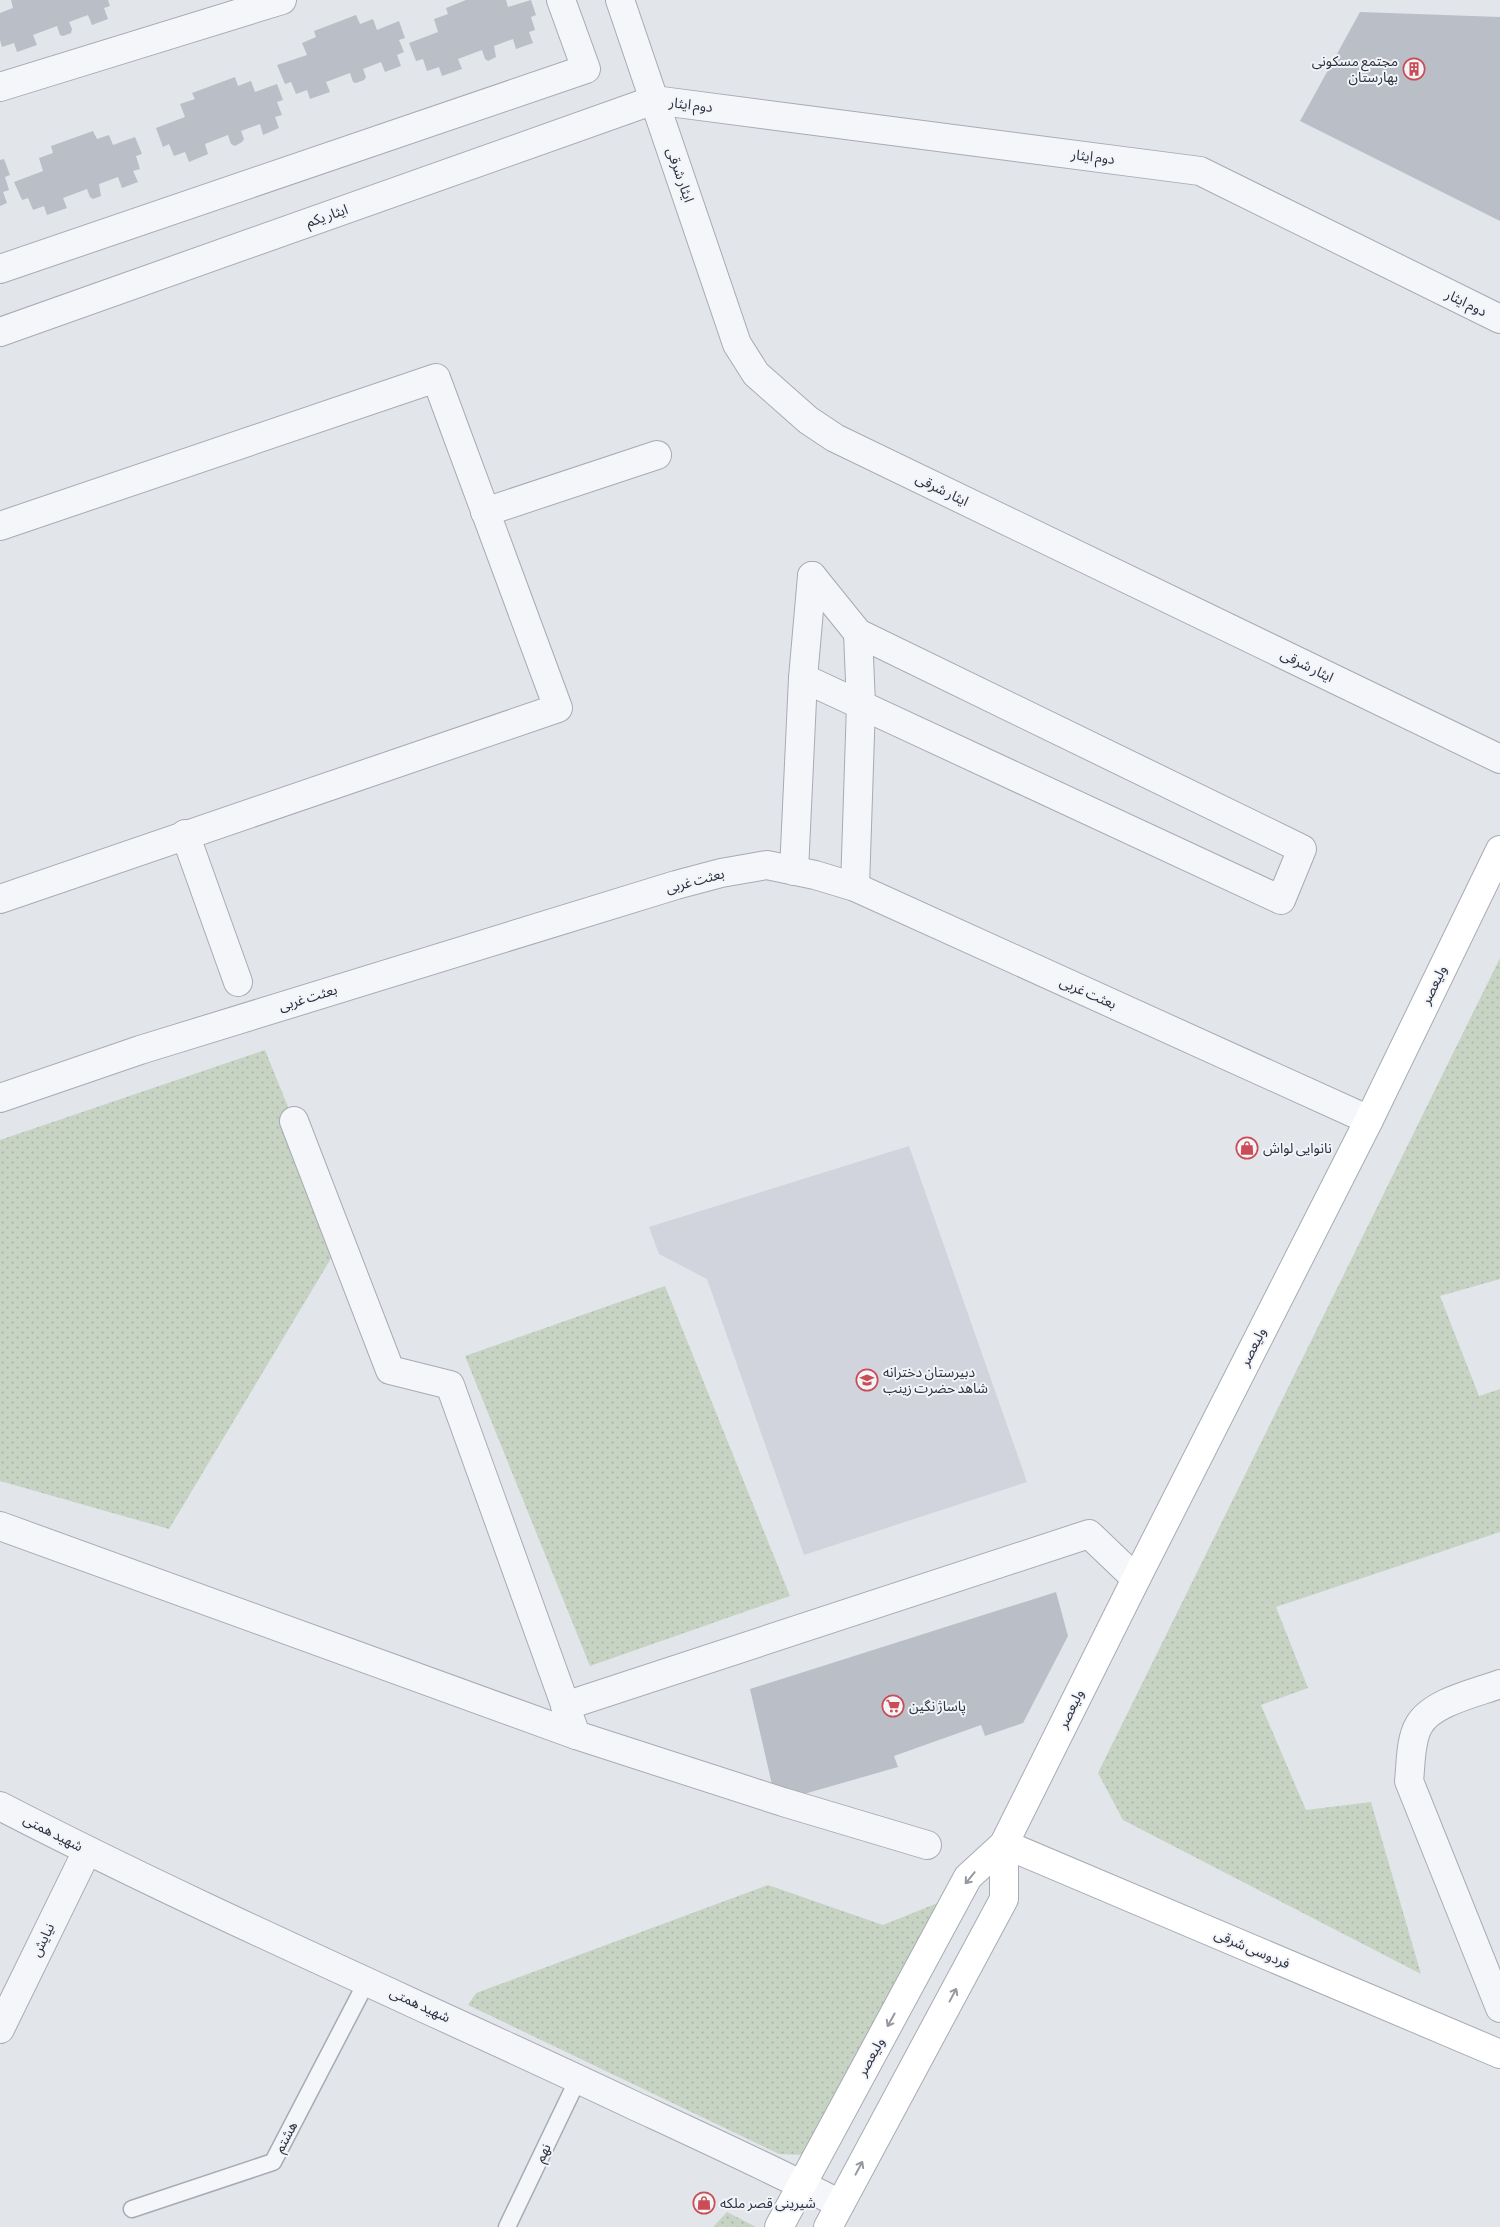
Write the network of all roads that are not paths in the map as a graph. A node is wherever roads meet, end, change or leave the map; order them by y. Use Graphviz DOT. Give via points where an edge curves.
graph roads {
  1 [pos="282,0"];
  2 [pos="561,0"];
  3 [pos="620,0"];
  4 [pos="0,87"];
  5 [pos="654,100"];
  6 [pos="0,269"];
  7 [pos="1500,319"];
  8 [pos="0,332"];
  9 [pos="657,455"];
  10 [pos="485,512"];
  11 [pos="0,526"];
  12 [pos="858,634"];
  13 [pos="803,678"];
  14 [pos="861,705"];
  15 [pos="1500,759"];
  16 [pos="185,834"];
  17 [pos="1500,850"];
  18 [pos="794,871"];
  19 [pos="855,887"];
  20 [pos="0,899"];
  21 [pos="238,982"];
  22 [pos="0,1098"];
  23 [pos="1369,1120"];
  24 [pos="294,1122"];
  25 [pos="0,1526"];
  26 [pos="1136,1579"];
  27 [pos="1500,1684"];
  28 [pos="565,1706"];
  29 [pos="576,1735"];
  30 [pos="0,1806"];
  31 [pos="1004,1844"];
  32 [pos="927,1845"];
  33 [pos="87,1851"];
  34 [pos="367,1981"];
  35 [pos="1500,2008"];
  36 [pos="0,2029"];
  37 [pos="1500,2054"];
  38 [pos="578,2079"];
  39 [pos="801,2184"];
  40 [pos="132,2209"];
  41 [pos="834,2216"];
  42 [pos="507,2227"];
  43 [pos="779,2227"];
  1 -- 4 [label="street"];
  2 -- 6 [label="street" via="586,69"];
  3 -- 5 [label="street, ایثار شرقی"];
  5 -- 7 [label="street, دوم ایثار" via="1200,171"];
  5 -- 8 [label="street, ایثار یکم"];
  5 -- 15 [label="street, ایثار شرقی" via="738,344 756,374 808,420 835,438"];
  9 -- 10 [label="street"];
  10 -- 11 [label="street" via="436,378"];
  10 -- 16 [label="street" via="558,708"];
  12 -- 13 [label="street" via="812,576"];
  12 -- 14 [label="street"];
  12 -- 14 [label="street" via="1302,849 1281,900"];
  13 -- 14 [label="street"];
  13 -- 18 [label="street"];
  14 -- 19 [label="street"];
  16 -- 20 [label="street"];
  16 -- 21 [label="street"];
  17 -- 23 [label="main road, ولیعصر"];
  18 -- 19 [label="street, بعثت غربی"];
  18 -- 22 [label="street, بعثت غربی" via="767,865 676,885 140,1050"];
  19 -- 23 [label="street, بعثت غربی"];
  23 -- 26 [label="main road, ولیعصر"];
  24 -- 28 [label="street" via="390,1370 450,1385"];
  25 -- 29 [label="street"];
  26 -- 28 [label="street" via="1088,1534"];
  26 -- 31 [label="main road, ولیعصر"];
  27 -- 35 [label="street" via="1433,1709 1419,1725 1412,1749 1409,1781"];
  28 -- 29 [label="street"];
  29 -- 32 [label="street"];
  30 -- 33 [label="street, شهید همتی"];
  31 -- 37 [label="main road, فردوسی شرقی"];
  31 -- 39 [label="main road, ولیعصر, one-way" via="968,1878"];
  41 -- 31 [label="main road, ولیعصر, one-way" via="1004,1899"];
  33 -- 34 [label="street, شهید همتی"];
  33 -- 36 [label="street, نیایش"];
  34 -- 38 [label="street, شهید همتی"];
  34 -- 40 [label="lane, هشتم" via="273,2162"];
  38 -- 39 [label="street, شهید همتی"];
  38 -- 42 [label="lane, نهم"];
  39 -- 41 [label="street, شهید همتی"];
  39 -- 43 [label="main road, ولیعصر"];
}
